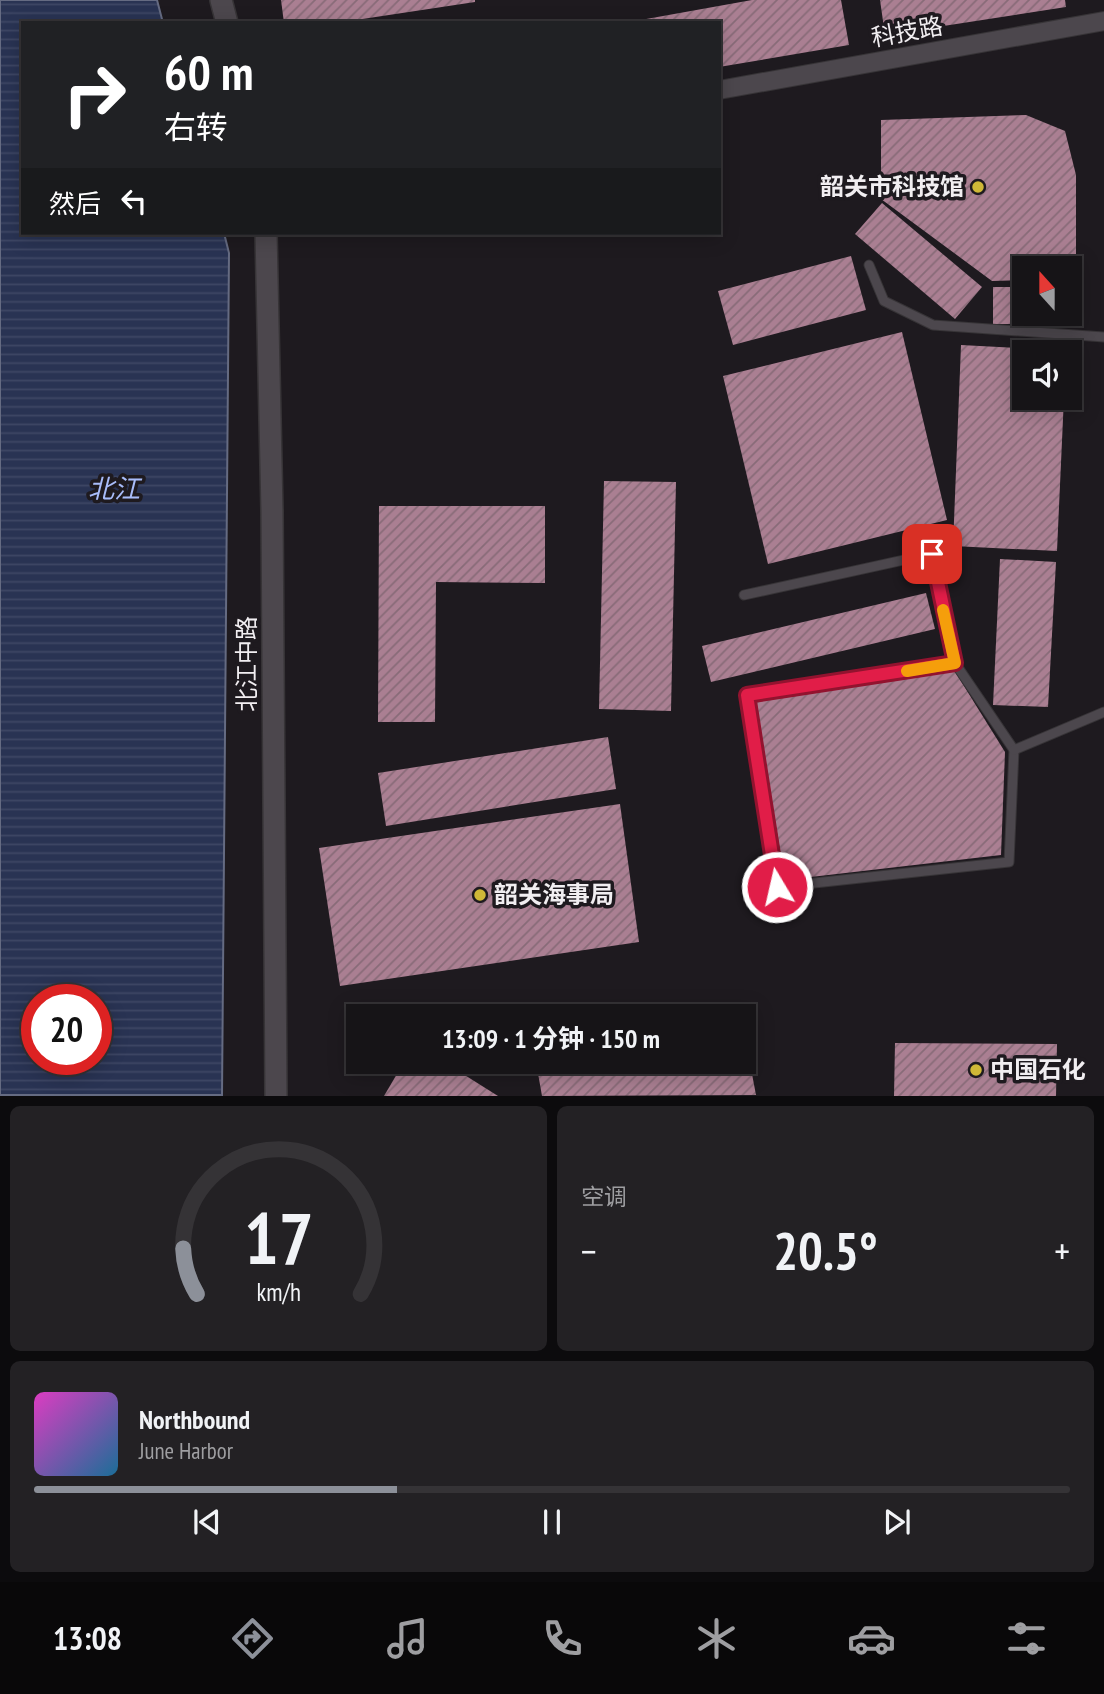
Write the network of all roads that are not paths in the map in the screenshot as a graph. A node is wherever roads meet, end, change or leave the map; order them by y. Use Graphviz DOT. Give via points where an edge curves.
graph roads {
  1 [pos="221,0"];
  2 [pos="226,21"];
  3 [pos="1104,21"];
  4 [pos="721,90"];
  5 [pos="266,235"];
  6 [pos="869,265"];
  7 [pos="1104,337"];
  8 [pos="744,595"];
  9 [pos="955,663"];
  10 [pos="1104,712"];
  11 [pos="1014,750"];
  12 [pos="276,1096"];
  1 -- 2 [label="street"];
  3 -- 4 [label="street, 科技路"];
  5 -- 12 [label="street, 北江中路"];
  6 -- 7 [label="lane" via="884,301 933,325"];
  8 -- 9 [label="lane" via="932,554"];
  9 -- 11 [label="lane"];
  9 -- 11 [label="lane" via="747,695 777,887 1009,862"];
  10 -- 11 [label="lane"];
}
